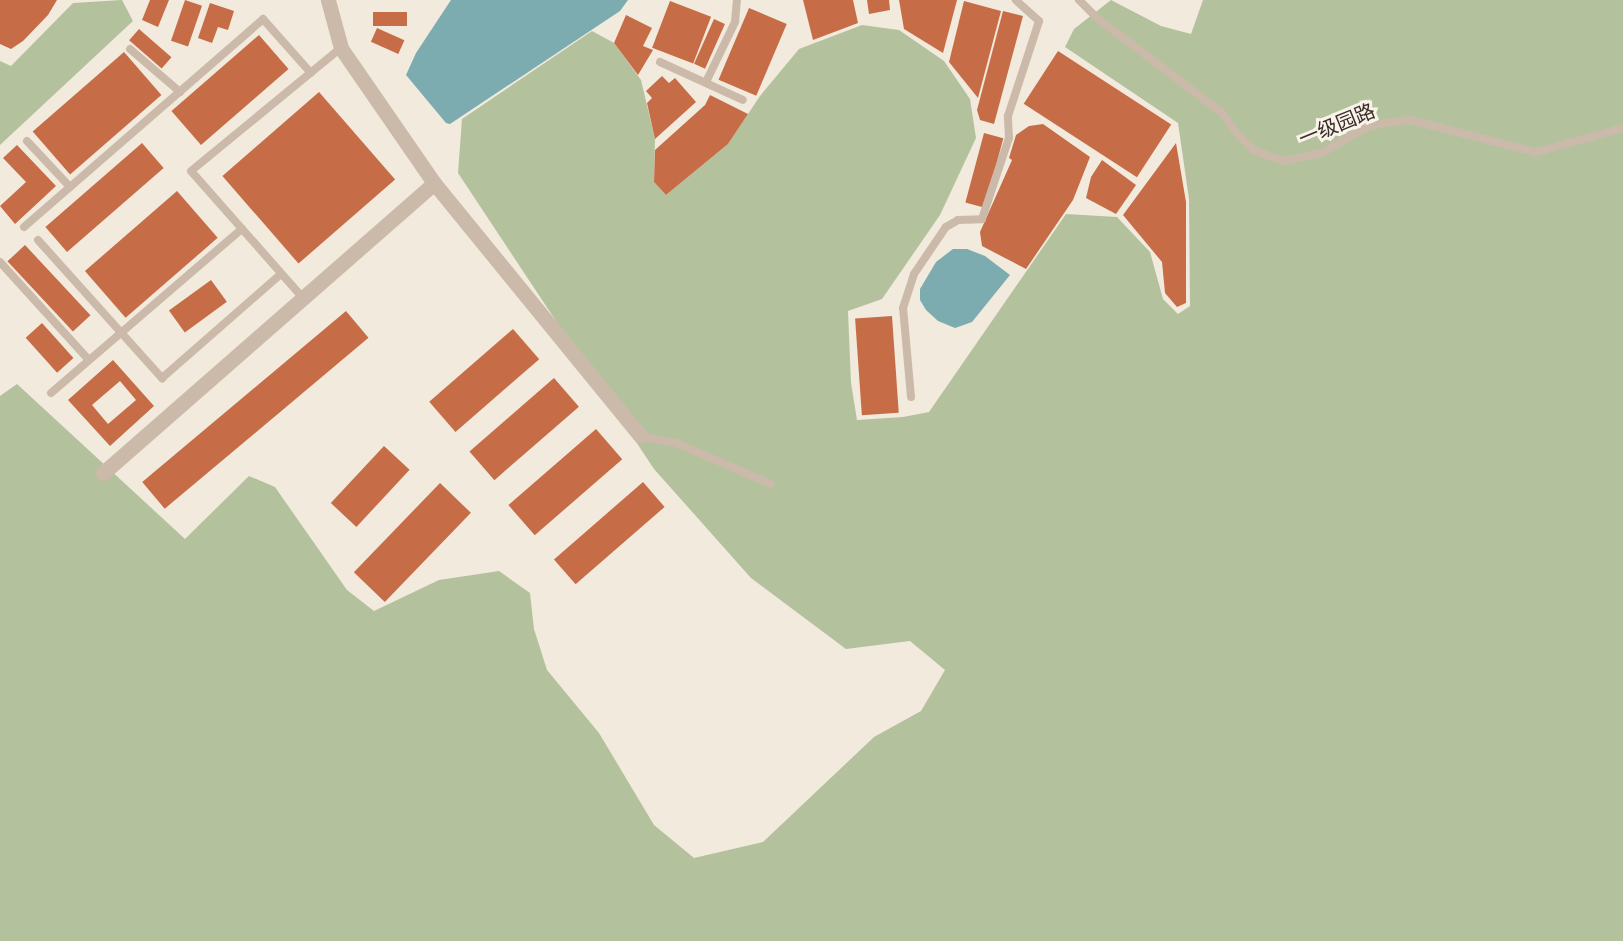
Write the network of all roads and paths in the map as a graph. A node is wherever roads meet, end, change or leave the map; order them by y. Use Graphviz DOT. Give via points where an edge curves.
graph roads {
  1 [pos="328,0"];
  2 [pos="736,0"];
  3 [pos="1016,0"];
  4 [pos="1079,0"];
  5 [pos="341,48"];
  6 [pos="130,49"];
  7 [pos="660,62"];
  8 [pos="311,73"];
  9 [pos="706,82"];
  10 [pos="180,92"];
  11 [pos="743,100"];
  12 [pos="1623,128"];
  13 [pos="27,141"];
  14 [pos="434,183"];
  15 [pos="70,187"];
  16 [pos="24,227"];
  17 [pos="242,229"];
  18 [pos="38,240"];
  19 [pos="0,262"];
  20 [pos="281,274"];
  21 [pos="303,298"];
  22 [pos="122,332"];
  23 [pos="89,360"];
  24 [pos="51,393"];
  25 [pos="911,397"];
  26 [pos="640,436"];
  27 [pos="103,473"];
  28 [pos="771,484"];
  1 -- 5 [label="street"];
  2 -- 9 [label="lane" via="735,22"];
  3 -- 25 [label="lane" via="1039,21 1008,116 1009,138 982,219 958,220 946,227 914,274 903,308"];
  4 -- 12 [label="lane, 一级园路" via="1222,113 1253,150 1284,161 1322,153 1367,128 1410,120 1536,152"];
  5 -- 8 [label="lane"];
  5 -- 14 [label="street"];
  6 -- 10 [label="lane"];
  7 -- 9 [label="lane"];
  8 -- 10 [label="lane" via="263,19"];
  8 -- 17 [label="lane" via="191,171"];
  9 -- 11 [label="lane"];
  10 -- 15 [label="lane"];
  13 -- 15 [label="lane"];
  14 -- 21 [label="street"];
  14 -- 26 [label="street"];
  15 -- 16 [label="lane"];
  17 -- 20 [label="lane"];
  17 -- 22 [label="lane"];
  18 -- 22 [label="lane"];
  19 -- 23 [label="lane"];
  20 -- 21 [label="lane"];
  20 -- 22 [label="lane" via="162,378"];
  21 -- 27 [label="street"];
  22 -- 23 [label="lane"];
  23 -- 24 [label="lane"];
  26 -- 28 [label="lane" via="676,443"];
}
